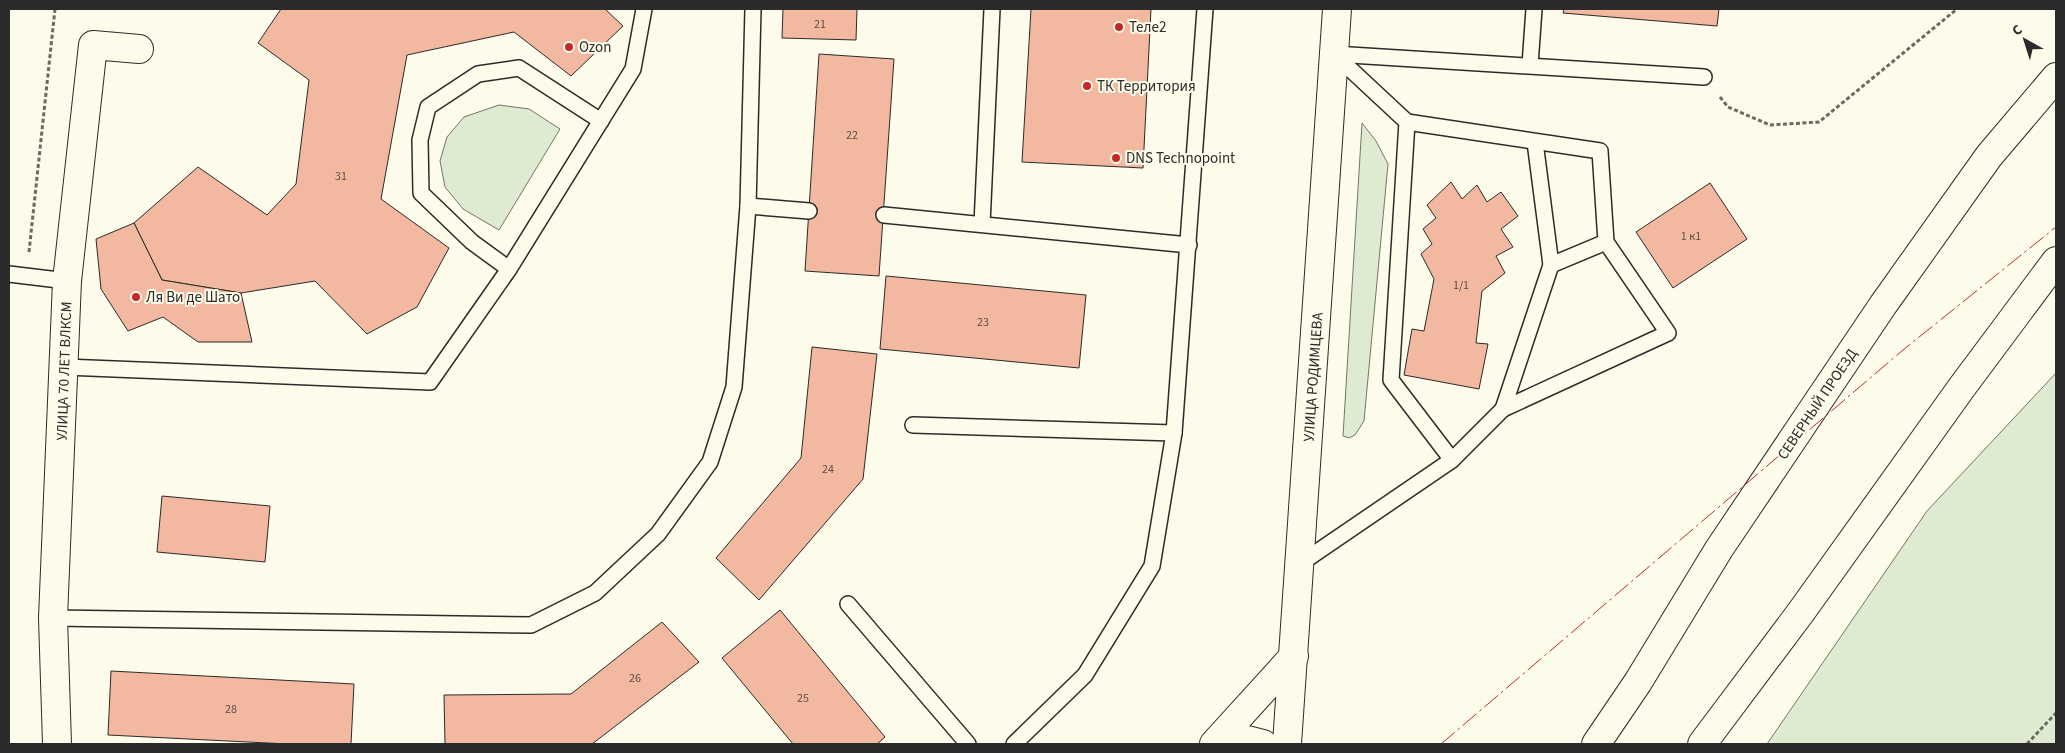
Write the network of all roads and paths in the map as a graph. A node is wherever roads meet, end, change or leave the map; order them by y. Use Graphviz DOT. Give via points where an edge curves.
graph roads {
  1 [pos="55,9"];
  2 [pos="644,9"];
  3 [pos="753,9"];
  4 [pos="992,9"];
  5 [pos="1205,9"];
  6 [pos="1337,9"];
  7 [pos="1534,9"];
  8 [pos="1957,9"];
  9 [pos="139,49"];
  10 [pos="1334,54"];
  11 [pos="1530,65"];
  12 [pos="1704,77"];
  13 [pos="2056,78"];
  14 [pos="601,122"];
  15 [pos="1407,122"];
  16 [pos="1535,142"];
  17 [pos="748,206"];
  18 [pos="809,211"];
  19 [pos="884,215"];
  20 [pos="982,224"];
  21 [pos="1606,242"];
  22 [pos="1189,245"];
  23 [pos="2056,261"];
  24 [pos="1551,265"];
  25 [pos="510,269"];
  26 [pos="9,274"];
  27 [pos="26,276"];
  28 [pos="67,281"];
  29 [pos="65,367"];
  30 [pos="1503,410"];
  31 [pos="913,425"];
  32 [pos="1174,433"];
  33 [pos="1452,460"];
  34 [pos="1301,563"];
  35 [pos="848,604"];
  36 [pos="53,618"];
  37 [pos="1294,656"];
  38 [pos="2056,712"];
  39 [pos="1219,739"];
  40 [pos="57,744"];
  41 [pos="968,744"];
  42 [pos="1014,744"];
  43 [pos="1263,744"];
  44 [pos="1287,744"];
  45 [pos="1596,744"];
  46 [pos="1702,744"];
  47 [pos="2026,744"];
  1 -- 27 [label="path"];
  2 -- 14 [label="lane" via="632,69"];
  3 -- 17 [label="lane"];
  4 -- 20 [label="lane"];
  5 -- 22 [label="lane"];
  6 -- 10 [label="main road, УЛИЦА РОДИМЦЕВА"];
  7 -- 11 [label="lane"];
  8 -- 12 [label="path" via="1818,122 1770,125 1728,107"];
  9 -- 28 [label="main road, УЛИЦА 70 ЛЕТ ВЛКСМ" via="93,45"];
  10 -- 11 [label="lane"];
  10 -- 15 [label="lane"];
  10 -- 34 [label="main road, УЛИЦА РОДИМЦЕВА"];
  11 -- 12 [label="lane"];
  13 -- 45 [label="main road, СЕВЕРНЫЙ ПРОЕЗД" via="1989,156 1883,305 1719,549"];
  14 -- 25 [label="lane"];
  14 -- 25 [label="lane" via="519,68 478,74 428,107 420,140 421,192 472,242"];
  15 -- 16 [label="lane"];
  15 -- 33 [label="lane" via="1391,380"];
  16 -- 21 [label="lane" via="1600,151"];
  16 -- 24 [label="lane"];
  17 -- 18 [label="lane"];
  17 -- 36 [label="lane" via="734,387 710,462 658,534 595,593 531,625"];
  19 -- 20 [label="lane"];
  20 -- 22 [label="lane"];
  21 -- 24 [label="lane"];
  21 -- 30 [label="lane" via="1668,333"];
  22 -- 32 [label="lane"];
  23 -- 46 [label="main road"];
  24 -- 30 [label="lane"];
  25 -- 29 [label="lane" via="430,382"];
  26 -- 27 [label="lane"];
  27 -- 28 [label="lane"];
  28 -- 29 [label="main road, УЛИЦА 70 ЛЕТ ВЛКСМ"];
  29 -- 36 [label="main road, УЛИЦА 70 ЛЕТ ВЛКСМ"];
  30 -- 33 [label="lane"];
  31 -- 32 [label="lane"];
  32 -- 42 [label="lane" via="1152,566 1085,675"];
  33 -- 34 [label="lane"];
  34 -- 37 [label="main road, УЛИЦА РОДИМЦЕВА"];
  35 -- 41 [label="lane"];
  36 -- 40 [label="main road, УЛИЦА 70 ЛЕТ ВЛКСМ"];
  37 -- 39 [label="main road"];
  37 -- 44 [label="main road, УЛИЦА РОДИМЦЕВА"];
  38 -- 47 [label="path"];
  39 -- 43 [label="main road"];
}
